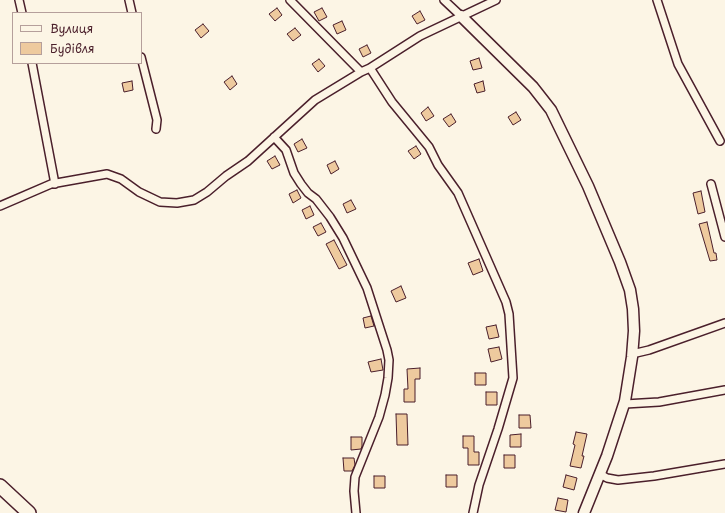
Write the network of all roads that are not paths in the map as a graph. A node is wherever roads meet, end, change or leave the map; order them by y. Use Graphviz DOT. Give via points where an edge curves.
graph roads {
  1 [pos="19,0"];
  2 [pos="129,0"];
  3 [pos="290,0"];
  4 [pos="444,0"];
  5 [pos="496,0"];
  6 [pos="657,0"];
  7 [pos="22,12"];
  8 [pos="132,12"];
  9 [pos="461,16"];
  10 [pos="142,61"];
  11 [pos="32,64"];
  12 [pos="370,68"];
  13 [pos="361,72"];
  14 [pos="156,129"];
  15 [pos="274,137"];
  16 [pos="720,141"];
  17 [pos="55,184"];
  18 [pos="711,184"];
  19 [pos="0,206"];
  20 [pos="725,237"];
  21 [pos="725,323"];
  22 [pos="632,354"];
  23 [pos="725,390"];
  24 [pos="625,404"];
  25 [pos="725,464"];
  26 [pos="600,474"];
  27 [pos="0,486"];
  28 [pos="29,513"];
  29 [pos="356,513"];
  30 [pos="473,513"];
  31 [pos="584,513"];
  1 -- 7 [label="street"];
  2 -- 8 [label="street"];
  3 -- 13 [label="street"];
  4 -- 9 [label="street"];
  5 -- 9 [label="street"];
  6 -- 16 [label="street" via="678,64"];
  9 -- 12 [label="street" via="420,36"];
  9 -- 22 [label="street" via="528,82 551,110 588,186 630,290 634,331"];
  10 -- 14 [label="street" via="157,120"];
  11 -- 17 [label="street"];
  12 -- 13 [label="street"];
  12 -- 30 [label="street" via="392,102 430,147 438,165 458,193 508,308 513,378 479,485"];
  13 -- 15 [label="street" via="315,100"];
  15 -- 17 [label="street" via="248,161 194,200 160,202 139,192 121,179 107,174"];
  15 -- 29 [label="street" via="286,150 301,184 330,217 343,238 367,288 387,350 389,360 385,396 355,477"];
  17 -- 19 [label="street"];
  18 -- 20 [label="street"];
  21 -- 22 [label="street"];
  22 -- 24 [label="street"];
  23 -- 24 [label="street" via="659,402"];
  24 -- 26 [label="street"];
  25 -- 26 [label="street" via="618,480"];
  26 -- 31 [label="street"];
  27 -- 28 [label="highway"];
}
